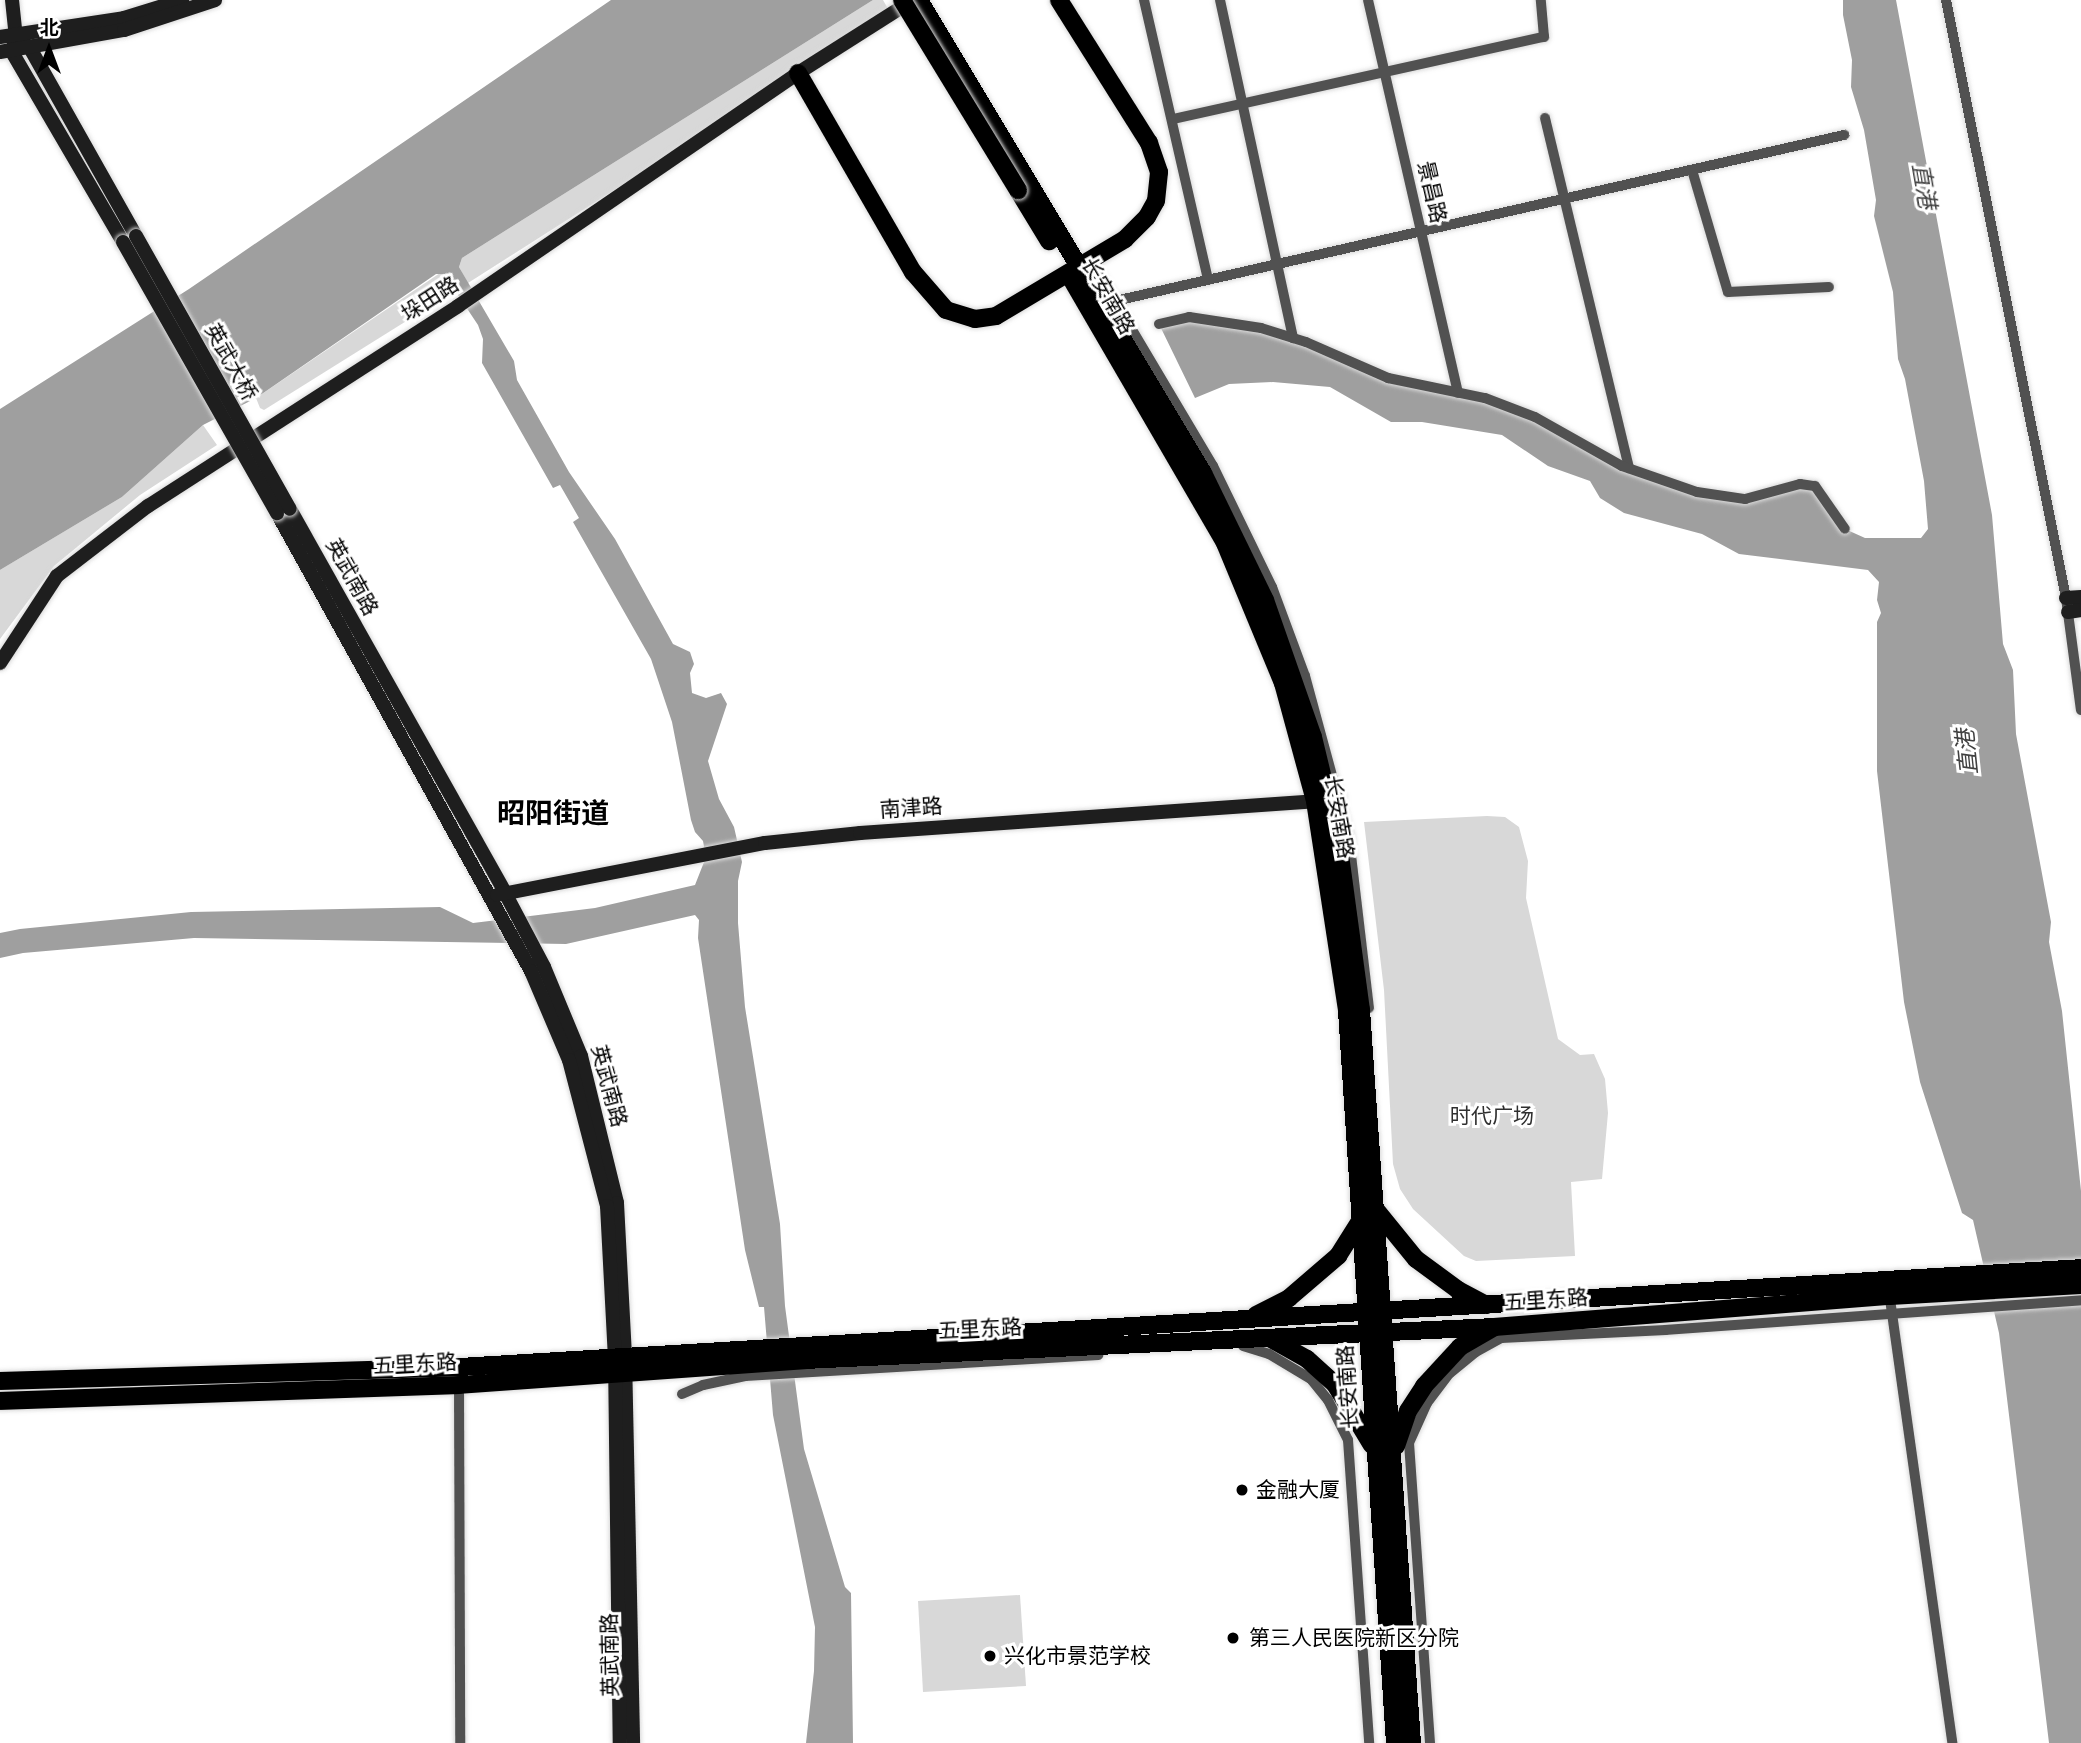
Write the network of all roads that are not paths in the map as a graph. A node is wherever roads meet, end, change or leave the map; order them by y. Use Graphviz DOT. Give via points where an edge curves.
graph roads {
  1 [pos="12,0"];
  2 [pos="182,0"];
  3 [pos="215,0"];
  4 [pos="902,0"];
  5 [pos="914,0"];
  6 [pos="919,0"];
  7 [pos="1059,0"];
  8 [pos="1144,0"];
  9 [pos="1220,0"];
  10 [pos="1368,0"];
  11 [pos="1541,0"];
  12 [pos="1946,0"];
  13 [pos="16,36"];
  14 [pos="0,37"];
  15 [pos="30,48"];
  16 [pos="6,52"];
  17 [pos="1385,72"];
  18 [pos="798,73"];
  19 [pos="1244,104"];
  20 [pos="1545,118"];
  21 [pos="1173,119"];
  22 [pos="1844,135"];
  23 [pos="1692,170"];
  24 [pos="1024,187"];
  25 [pos="1564,199"];
  26 [pos="1421,229"];
  27 [pos="129,239"];
  28 [pos="1279,263"];
  29 [pos="1073,271"];
  30 [pos="1208,280"];
  31 [pos="1829,287"];
  32 [pos="1115,301"];
  33 [pos="1159,324"];
  34 [pos="1293,338"];
  35 [pos="1458,393"];
  36 [pos="1629,468"];
  37 [pos="284,511"];
  38 [pos="1845,529"];
  39 [pos="2074,604"];
  40 [pos="0,663"];
  41 [pos="2081,710"];
  42 [pos="1328,799"];
  43 [pos="498,895"];
  44 [pos="1382,1182"];
  45 [pos="1374,1208"];
  46 [pos="1360,1221"];
  47 [pos="2081,1268"];
  48 [pos="2081,1285"];
  49 [pos="1888,1287"];
  50 [pos="1963,1291"];
  51 [pos="2081,1300"];
  52 [pos="1486,1305"];
  53 [pos="1365,1313"];
  54 [pos="1892,1314"];
  55 [pos="1250,1319"];
  56 [pos="1378,1325"];
  57 [pos="1494,1327"];
  58 [pos="1268,1338"];
  59 [pos="806,1360"];
  60 [pos="737,1364"];
  61 [pos="620,1365"];
  62 [pos="0,1381"];
  63 [pos="459,1385"];
  64 [pos="682,1394"];
  65 [pos="0,1401"];
  66 [pos="1384,1454"];
  67 [pos="460,1743"];
  68 [pos="620,1743"];
  69 [pos="633,1743"];
  70 [pos="1369,1743"];
  71 [pos="1395,1743"];
  72 [pos="1412,1743"];
  73 [pos="1430,1743"];
  74 [pos="1951,1743"];
  1 -- 13 [label="main road"];
  2 -- 13 [label="main road" via="124,18"];
  3 -- 15 [label="main road" via="124,30"];
  4 -- 24 [label="main road, 长安南路, bridge"];
  5 -- 18 [label="main road, 垛田路"];
  6 -- 24 [label="main road, 长安南路"];
  7 -- 29 [label="main road" via="1149,143 1159,172 1156,201 1147,217 1125,239"];
  8 -- 21 [label="street"];
  9 -- 19 [label="street"];
  10 -- 17 [label="street, 景昌路"];
  11 -- 17 [label="street" via="1544,37"];
  12 -- 39 [label="street"];
  13 -- 14 [label="main road"];
  13 -- 15 [label="main road"];
  13 -- 16 [label="main road"];
  15 -- 16 [label="main road"];
  15 -- 27 [label="main road"];
  16 -- 27 [label="main road"];
  17 -- 19 [label="street"];
  17 -- 26 [label="street, 景昌路"];
  18 -- 29 [label="main road" via="913,272 946,310 975,319 996,316"];
  18 -- 40 [label="main road, 垛田路" via="458,306 148,506 57,576"];
  19 -- 21 [label="street"];
  19 -- 28 [label="street"];
  20 -- 25 [label="street"];
  21 -- 30 [label="street"];
  22 -- 23 [label="street"];
  23 -- 25 [label="street"];
  23 -- 31 [label="street" via="1728,292"];
  24 -- 29 [label="main road, 长安南路"];
  25 -- 26 [label="street"];
  25 -- 36 [label="street"];
  26 -- 28 [label="street"];
  26 -- 35 [label="street, 景昌路"];
  27 -- 37 [label="main road, 英武大桥, bridge"];
  28 -- 30 [label="street"];
  28 -- 34 [label="street"];
  29 -- 32 [label="street" via="1099,274"];
  29 -- 42 [label="main road, 长安南路" via="1225,543"];
  30 -- 32 [label="street"];
  32 -- 42 [label="street" via="1213,466 1252,543 1305,676"];
  33 -- 34 [label="street" via="1189,317"];
  34 -- 35 [label="street" via="1388,378"];
  35 -- 36 [label="street" via="1535,417"];
  36 -- 38 [label="street" via="1697,492 1745,499 1800,484 1815,486"];
  37 -- 43 [label="main road, 英武南路"];
  39 -- 41 [label="street"];
  42 -- 43 [label="main road, 南津路" via="860,833 682,858"];
  42 -- 44 [label="street" via="1349,838"];
  42 -- 45 [label="main road, 长安南路" via="1350,916 1361,1010"];
  42 -- 46 [label="main road, 长安南路"];
  43 -- 61 [label="main road, 英武南路" via="582,1056 617,1203"];
  45 -- 52 [label="main road" via="1416,1259"];
  45 -- 56 [label="main road, 长安南路"];
  46 -- 53 [label="main road, 长安南路"];
  46 -- 55 [label="main road" via="1338,1256 1289,1298"];
  47 -- 50 [label="main road"];
  48 -- 50 [label="main road"];
  49 -- 50 [label="main road, 五里东路"];
  49 -- 52 [label="main road, 五里东路"];
  49 -- 54 [label="street"];
  49 -- 57 [label="main road, 五里东路"];
  50 -- 51 [label="street"];
  50 -- 54 [label="street"];
  52 -- 56 [label="main road, 五里东路"];
  53 -- 55 [label="main road, 五里东路"];
  53 -- 56 [label="main road, 长安南路"];
  54 -- 73 [label="street" via="1501,1338 1450,1373 1427,1403 1409,1443"];
  54 -- 74 [label="street"];
  55 -- 59 [label="main road, 五里东路"];
  56 -- 57 [label="main road, 五里东路"];
  56 -- 58 [label="main road, 五里东路"];
  56 -- 66 [label="main road, 长安南路"];
  57 -- 66 [label="main road" via="1460,1348 1424,1386"];
  58 -- 59 [label="main road, 五里东路"];
  58 -- 66 [label="main road" via="1307,1359 1335,1384"];
  59 -- 60 [label="main road, 五里东路"];
  59 -- 70 [label="street" via="1250,1345 1311,1379 1328,1400 1348,1440"];
  60 -- 61 [label="main road, 五里东路"];
  60 -- 64 [label="street"];
  61 -- 62 [label="main road, 五里东路"];
  61 -- 63 [label="main road, 五里东路"];
  61 -- 68 [label="main road, 英武南路"];
  61 -- 69 [label="main road, 英武南路"];
  63 -- 65 [label="main road, 五里东路"];
  63 -- 67 [label="street"];
  66 -- 71 [label="main road, 长安南路"];
  66 -- 72 [label="main road, 长安南路"];
}
